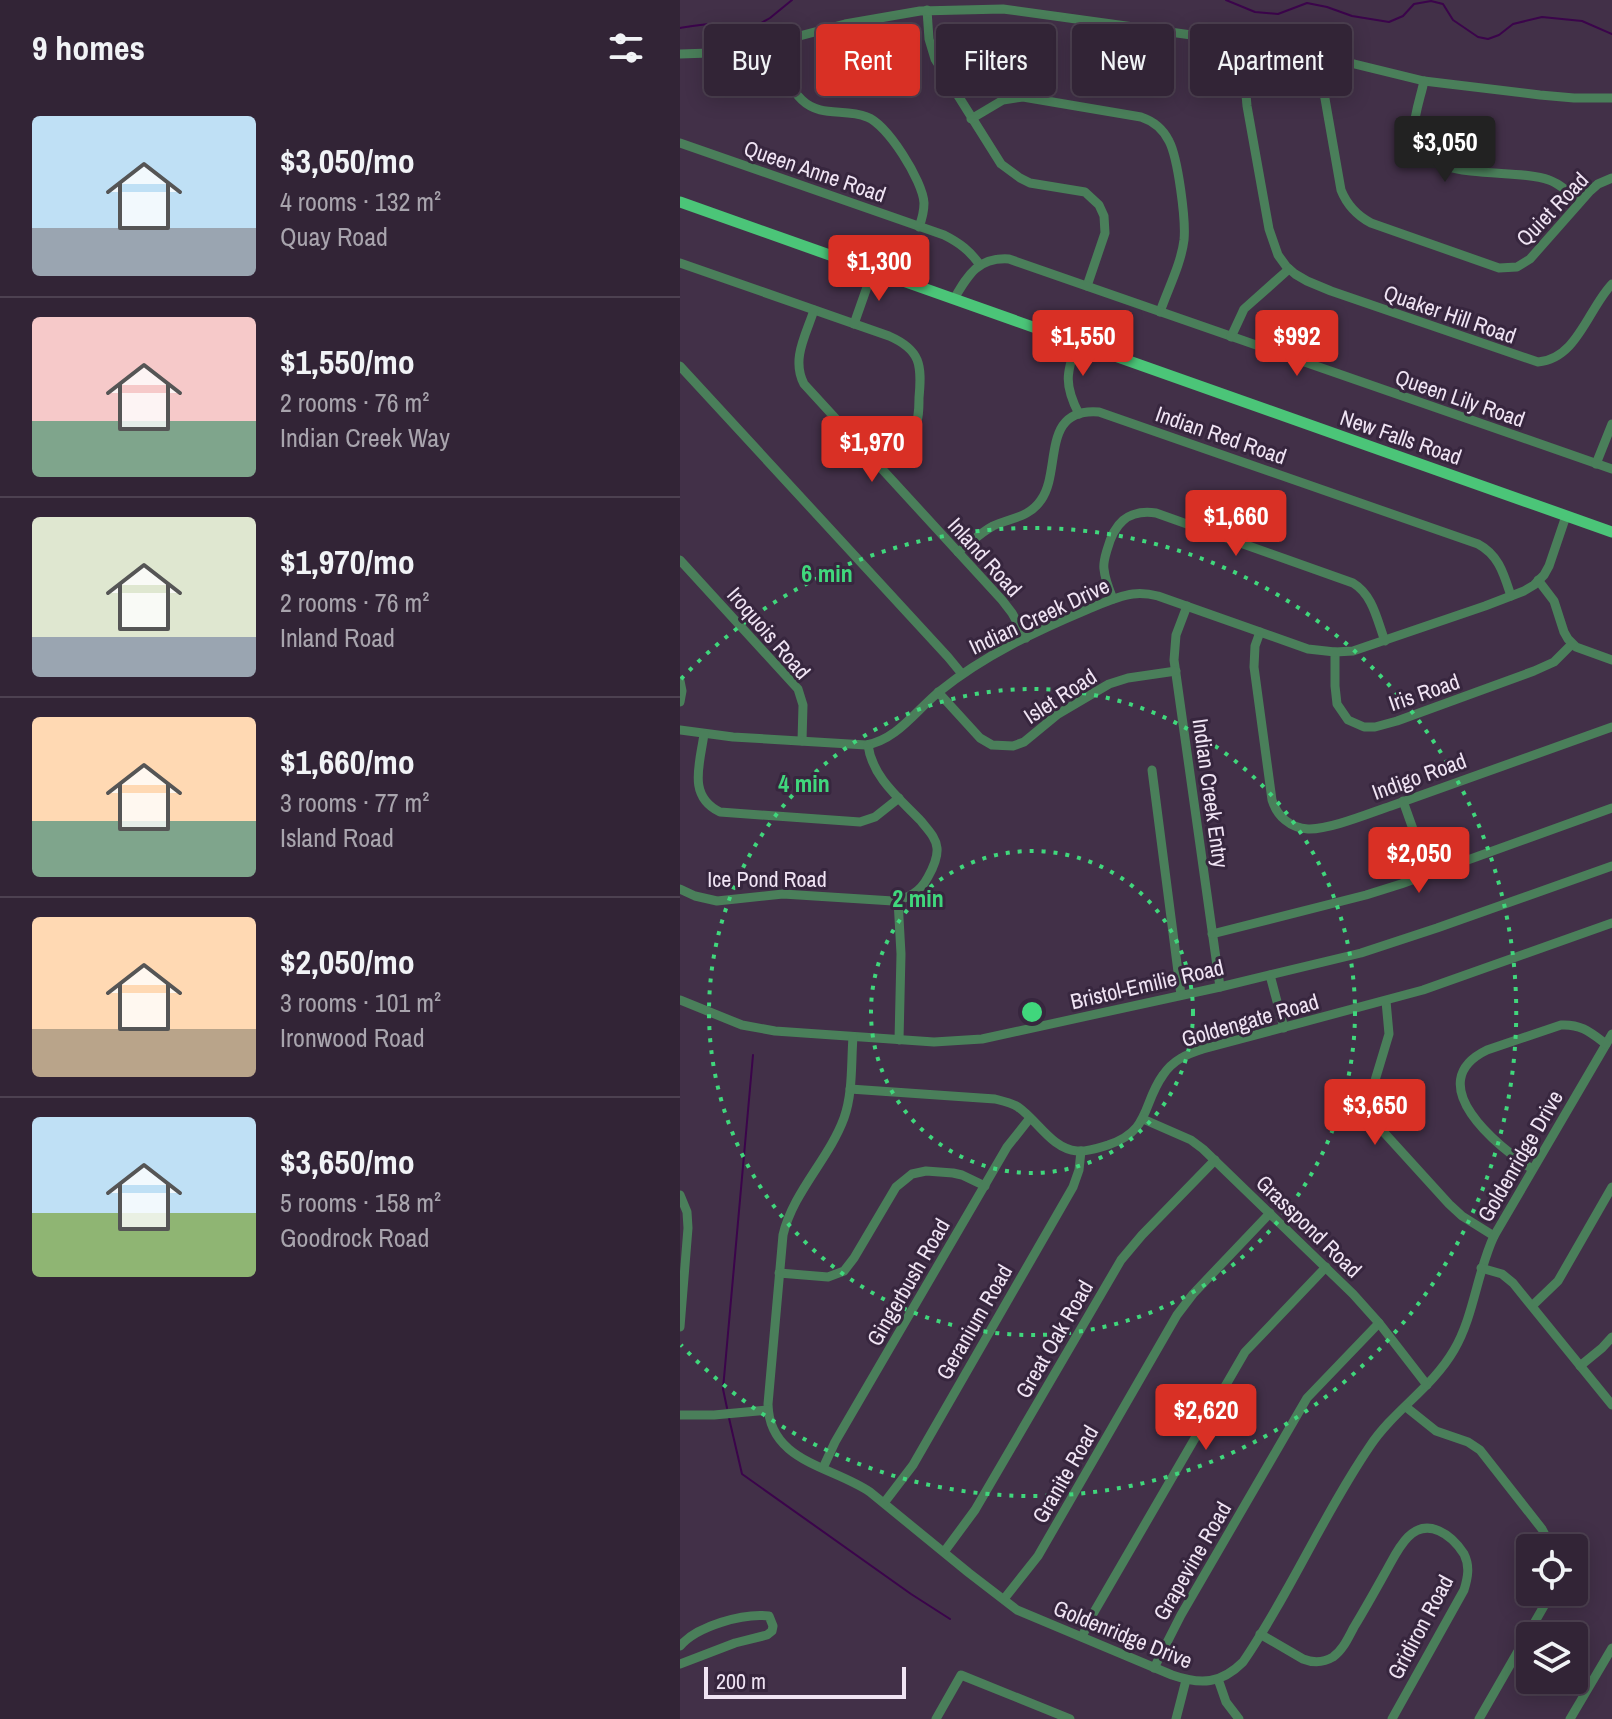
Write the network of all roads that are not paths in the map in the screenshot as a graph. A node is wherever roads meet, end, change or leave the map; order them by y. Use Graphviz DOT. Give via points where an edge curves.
graph roads {
  1 [pos="927,10"];
  2 [pos="1190,35"];
  3 [pos="800,37"];
  4 [pos="704,53"];
  5 [pos="680,54"];
  6 [pos="1352,63"];
  7 [pos="1424,81"];
  8 [pos="798,96"];
  9 [pos="1246,96"];
  10 [pos="1324,96"];
  11 [pos="1612,98"];
  12 [pos="971,119"];
  13 [pos="680,143"];
  14 [pos="1612,178"];
  15 [pos="1579,201"];
  16 [pos="680,202"];
  17 [pos="919,227"];
  18 [pos="680,263"];
  19 [pos="980,265"];
  20 [pos="1289,269"];
  21 [pos="873,270"];
  22 [pos="1612,284"];
  23 [pos="1087,286"];
  24 [pos="954,299"];
  25 [pos="814,310"];
  26 [pos="1160,312"];
  27 [pos="854,324"];
  28 [pos="1231,337"];
  29 [pos="1077,343"];
  30 [pos="680,366"];
  31 [pos="1079,414"];
  32 [pos="1612,424"];
  33 [pos="1596,464"];
  34 [pos="878,466"];
  35 [pos="1612,469"];
  36 [pos="1566,516"];
  37 [pos="1612,532"];
  38 [pos="958,552"];
  39 [pos="680,560"];
  40 [pos="1538,580"];
  41 [pos="1511,596"];
  42 [pos="1113,599"];
  43 [pos="1187,606"];
  44 [pos="1260,632"];
  45 [pos="1026,638"];
  46 [pos="1385,641"];
  47 [pos="1572,644"];
  48 [pos="1335,652"];
  49 [pos="1612,660"];
  50 [pos="1176,671"];
  51 [pos="962,674"];
  52 [pos="680,681"];
  53 [pos="938,692"];
  54 [pos="680,702"];
  55 [pos="1612,727"];
  56 [pos="680,730"];
  57 [pos="704,734"];
  58 [pos="802,741"];
  59 [pos="868,745"];
  60 [pos="1152,770"];
  61 [pos="899,798"];
  62 [pos="1403,801"];
  63 [pos="1612,808"];
  64 [pos="1612,866"];
  65 [pos="1429,874"];
  66 [pos="680,889"];
  67 [pos="898,900"];
  68 [pos="1612,923"];
  69 [pos="1212,934"];
  70 [pos="1270,975"];
  71 [pos="1220,987"];
  72 [pos="1181,995"];
  73 [pos="680,1000"];
  74 [pos="1386,1001"];
  75 [pos="1284,1028"];
  76 [pos="1612,1034"];
  77 [pos="853,1037"];
  78 [pos="899,1040"];
  79 [pos="1606,1044"];
  80 [pos="850,1089"];
  81 [pos="1030,1118"];
  82 [pos="1143,1119"];
  83 [pos="1081,1151"];
  84 [pos="1215,1160"];
  85 [pos="1532,1169"];
  86 [pos="985,1186"];
  87 [pos="1612,1187"];
  88 [pos="680,1195"];
  89 [pos="1270,1213"];
  90 [pos="1494,1236"];
  91 [pos="683,1261"];
  92 [pos="1326,1267"];
  93 [pos="1481,1268"];
  94 [pos="779,1273"];
  95 [pos="1532,1306"];
  96 [pos="1379,1323"];
  97 [pos="680,1327"];
  98 [pos="1612,1337"];
  99 [pos="1580,1366"];
  100 [pos="1427,1385"];
  101 [pos="1612,1405"];
  102 [pos="1406,1407"];
  103 [pos="768,1410"];
  104 [pos="680,1415"];
  105 [pos="823,1468"];
  106 [pos="884,1503"];
  107 [pos="1545,1534"];
  108 [pos="944,1552"];
  109 [pos="1004,1599"];
  110 [pos="1544,1606"];
  111 [pos="1260,1634"];
  112 [pos="1082,1637"];
  113 [pos="680,1646"];
  114 [pos="1612,1648"];
  115 [pos="680,1664"];
  116 [pos="1154,1668"];
  117 [pos="1218,1679"];
  118 [pos="1186,1680"];
  119 [pos="936,1719"];
  120 [pos="1070,1719"];
  121 [pos="1176,1719"];
  122 [pos="1239,1719"];
  123 [pos="1392,1719"];
  124 [pos="1479,1719"];
  125 [pos="1570,1719"];
  1 -- 2 [label="street" via="1012,10"];
  1 -- 3 [label="street"];
  1 -- 12 [label="street" via="931,50"];
  4 -- 5 [label="street"];
  6 -- 7 [label="street"];
  7 -- 11 [label="street"];
  7 -- 15 [label="street" via="1414,132 1428,159 1453,168 1545,178"];
  8 -- 17 [label="street" via="826,112 856,114 880,125 921,188"];
  9 -- 20 [label="street" via="1269,229"];
  10 -- 15 [label="street, Quiet Road" via="1344,199 1366,220 1509,268 1530,259"];
  12 -- 23 [label="street" via="1001,164 1020,178 1085,192 1099,205 1106,229"];
  12 -- 26 [label="street" via="1003,100 1023,97 1141,117 1163,131 1172,148 1185,223"];
  13 -- 17 [label="street, Queen Anne Road"];
  14 -- 15 [label="street, Quiet Road"];
  16 -- 21 [label="main road, New Falls Road"];
  17 -- 19 [label="street, Queen Anne Road" via="960,243"];
  18 -- 25 [label="street"];
  19 -- 23 [label="street, Queen Lily Road" via="1009,259"];
  19 -- 24 [label="street"];
  20 -- 22 [label="street, Quaker Hill Road" via="1331,291 1538,362 1568,348"];
  20 -- 28 [label="street" via="1244,309"];
  21 -- 24 [label="main road, New Falls Road"];
  21 -- 27 [label="street"];
  23 -- 26 [label="street, Queen Lily Road"];
  24 -- 29 [label="main road, New Falls Road"];
  25 -- 27 [label="street"];
  25 -- 34 [label="street, Inland Road" via="798,359 801,378"];
  26 -- 28 [label="street, Queen Lily Road"];
  27 -- 34 [label="street" via="907,345 920,368 915,427"];
  28 -- 33 [label="street, Queen Lily Road"];
  29 -- 31 [label="street" via="1067,386"];
  29 -- 36 [label="main road, New Falls Road"];
  30 -- 51 [label="street"];
  31 -- 38 [label="street" via="1056,438 1041,501 1026,515 992,526"];
  31 -- 41 [label="street, Indian Red Road" via="1109,414 1478,544 1499,563"];
  32 -- 33 [label="street"];
  33 -- 35 [label="street, Queen Lily Road"];
  34 -- 38 [label="street, Inland Road"];
  36 -- 37 [label="main road, New Falls Road"];
  36 -- 40 [label="street" via="1549,566"];
  38 -- 45 [label="street, Inland Road" via="1007,607"];
  39 -- 58 [label="street, Iroquois Road" via="798,689"];
  40 -- 41 [label="street, Indian Creek Drive"];
  40 -- 47 [label="street" via="1554,601"];
  41 -- 46 [label="street, Indian Creek Drive"];
  42 -- 43 [label="street, Indian Creek Drive" via="1153,594"];
  42 -- 45 [label="street, Indian Creek Drive"];
  42 -- 46 [label="street" via="1104,565 1113,532 1136,514 1156,513 1358,585 1370,600"];
  43 -- 44 [label="street, Indian Creek Drive"];
  43 -- 50 [label="street, Indian Creek Entry" via="1175,645"];
  44 -- 48 [label="street, Indian Creek Drive" via="1308,649"];
  44 -- 62 [label="street, Indigo Road" via="1254,667 1277,813 1295,826 1313,829"];
  45 -- 51 [label="street, Indian Creek Drive"];
  46 -- 48 [label="street, Indian Creek Drive"];
  47 -- 48 [label="street, Iris Road" via="1554,662 1534,671 1368,727 1348,720 1339,710"];
  47 -- 49 [label="street"];
  50 -- 53 [label="street, Islet Road" via="1109,684 1013,746 980,738"];
  50 -- 69 [label="street, Indian Creek Entry"];
  51 -- 53 [label="street, Indian Creek Drive"];
  52 -- 54 [label="street"];
  53 -- 59 [label="street, Indian Creek Drive" via="887,738"];
  55 -- 62 [label="street, Indigo Road"];
  56 -- 57 [label="street"];
  57 -- 58 [label="street"];
  57 -- 61 [label="street" via="698,788 706,803 720,812 860,822"];
  58 -- 59 [label="street"];
  59 -- 61 [label="street" via="878,774"];
  60 -- 72 [label="street"];
  61 -- 67 [label="street" via="932,836 938,852 922,887"];
  62 -- 65 [label="street"];
  63 -- 65 [label="street"];
  64 -- 70 [label="street, Bristol-Emilie Road" via="1387,945"];
  65 -- 69 [label="street"];
  66 -- 67 [label="street, Ice Pond Road" via="717,901 783,894"];
  67 -- 78 [label="street"];
  68 -- 74 [label="street, Goldengate Road"];
  69 -- 71 [label="street, Indian Creek Entry"];
  70 -- 71 [label="street, Bristol-Emilie Road"];
  70 -- 75 [label="street"];
  71 -- 72 [label="street, Bristol-Emilie Road"];
  72 -- 78 [label="street, Bristol-Emilie Road" via="982,1039"];
  73 -- 77 [label="street, Bristol-Emilie Road" via="757,1029"];
  74 -- 75 [label="street, Goldengate Road"];
  74 -- 90 [label="street" via="1389,1034 1370,1097 1372,1112 1379,1127 1449,1204"];
  75 -- 82 [label="street, Goldengate Road" via="1178,1059 1161,1077"];
  76 -- 79 [label="street, Goldenridge Drive"];
  77 -- 78 [label="street, Bristol-Emilie Road"];
  77 -- 80 [label="street, Goldenridge Drive"];
  79 -- 85 [label="street, Goldenridge Drive"];
  79 -- 85 [label="street" via="1580,1026 1561,1025 1480,1053 1463,1070 1459,1083 1466,1106 1501,1146"];
  80 -- 81 [label="street" via="995,1099 1015,1105"];
  80 -- 94 [label="street, Goldenridge Drive" via="839,1129 785,1227"];
  81 -- 83 [label="street" via="1060,1145"];
  81 -- 86 [label="street, Gingerbush Road"];
  82 -- 83 [label="street, Goldengate Road" via="1118,1141"];
  82 -- 84 [label="street, Grasspond Road" via="1191,1140"];
  83 -- 106 [label="street, Geranium Road" via="1073,1187 913,1465"];
  84 -- 89 [label="street, Grasspond Road"];
  84 -- 108 [label="street, Great Oak Road" via="1121,1260 975,1510"];
  85 -- 90 [label="street, Goldenridge Drive"];
  86 -- 94 [label="street" via="953,1173 912,1174 896,1187 844,1271 828,1277"];
  86 -- 105 [label="street, Gingerbush Road"];
  87 -- 95 [label="street" via="1558,1281"];
  88 -- 91 [label="street" via="688,1218"];
  89 -- 92 [label="street, Grasspond Road"];
  89 -- 109 [label="street, Granite Road" via="1177,1315 1038,1556"];
  90 -- 93 [label="street, Goldenridge Drive"];
  91 -- 97 [label="street"];
  92 -- 96 [label="street, Grasspond Road"];
  92 -- 112 [label="street" via="1241,1359"];
  93 -- 95 [label="street" via="1508,1278"];
  93 -- 100 [label="street, Goldenridge Drive" via="1455,1348"];
  94 -- 103 [label="street, Goldenridge Drive"];
  95 -- 99 [label="street"];
  96 -- 100 [label="street, Grasspond Road"];
  96 -- 116 [label="street, Grapevine Road" via="1307,1398"];
  98 -- 99 [label="street"];
  99 -- 101 [label="street"];
  100 -- 102 [label="street, Goldenridge Drive"];
  102 -- 107 [label="street" via="1436,1431 1480,1450"];
  102 -- 111 [label="street, Goldenridge Drive" via="1374,1440"];
  103 -- 104 [label="street"];
  103 -- 105 [label="street, Goldenridge Drive" via="785,1446"];
  105 -- 106 [label="street, Goldenridge Drive" via="856,1482"];
  106 -- 108 [label="street, Goldenridge Drive"];
  108 -- 109 [label="street, Goldenridge Drive"];
  109 -- 112 [label="street, Goldenridge Drive"];
  110 -- 124 [label="street"];
  111 -- 117 [label="street, Goldenridge Drive" via="1243,1662"];
  111 -- 123 [label="street, Gridiron Road" via="1303,1659 1326,1661 1345,1644 1410,1535 1424,1528 1443,1532 1467,1561 1468,1576"];
  112 -- 116 [label="street, Goldenridge Drive"];
  113 -- 115 [label="street" via="728,1620 758,1615 772,1620 767,1635"];
  114 -- 125 [label="street"];
  116 -- 118 [label="street, Goldenridge Drive"];
  117 -- 118 [label="street, Goldenridge Drive"];
  117 -- 122 [label="street"];
  118 -- 121 [label="street"];
  119 -- 120 [label="street" via="961,1675"];
}
